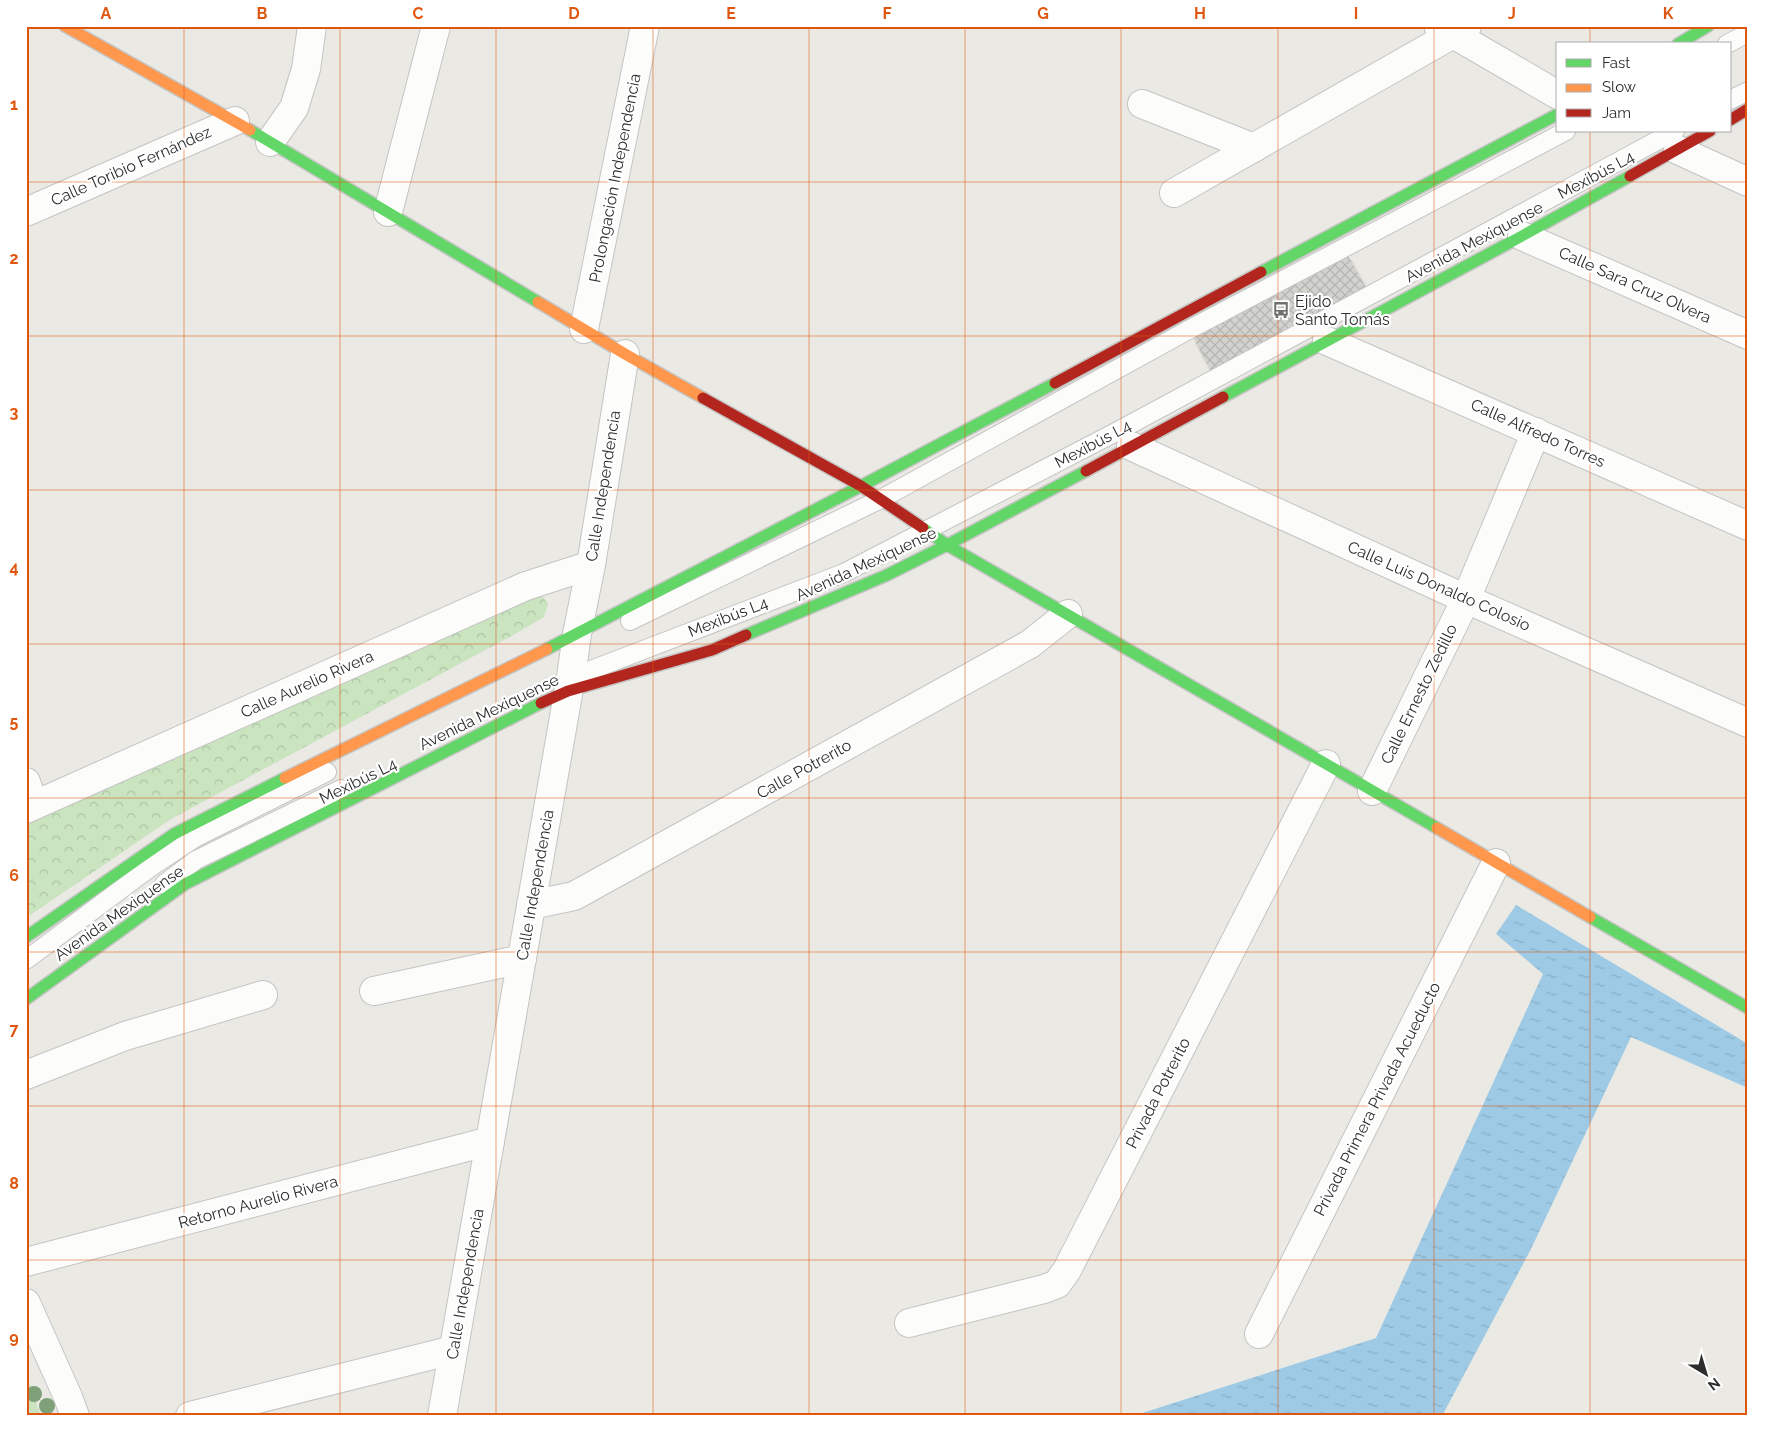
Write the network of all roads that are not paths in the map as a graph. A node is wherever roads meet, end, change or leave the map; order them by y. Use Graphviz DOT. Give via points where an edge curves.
graph roads {
  1 [pos="312,26"];
  2 [pos="436,26"];
  3 [pos="645,26"];
  4 [pos="1708,26"];
  5 [pos="71,28"];
  6 [pos="1451,29"];
  7 [pos="1748,33"];
  8 [pos="1681,42"];
  9 [pos="1731,42"];
  10 [pos="1748,91"];
  11 [pos="1556,94"];
  12 [pos="1732,99"];
  13 [pos="1142,104"];
  14 [pos="1748,109"];
  15 [pos="1556,115"];
  16 [pos="1732,119"];
  17 [pos="235,121"];
  18 [pos="1564,132"];
  19 [pos="1707,132"];
  20 [pos="1677,141"];
  21 [pos="270,142"];
  22 [pos="1254,148"];
  23 [pos="1748,182"];
  24 [pos="1174,193"];
  25 [pos="26,212"];
  26 [pos="388,212"];
  27 [pos="1522,236"];
  28 [pos="584,329"];
  29 [pos="1748,335"];
  30 [pos="1327,341"];
  31 [pos="624,354"];
  32 [pos="1536,432"];
  33 [pos="1131,446"];
  34 [pos="861,486"];
  35 [pos="881,499"];
  36 [pos="1748,526"];
  37 [pos="927,531"];
  38 [pos="947,545"];
  39 [pos="591,565"];
  40 [pos="1466,598"];
  41 [pos="1068,614"];
  42 [pos="576,641"];
  43 [pos="569,684"];
  44 [pos="1748,723"];
  45 [pos="1326,764"];
  46 [pos="1372,791"];
  47 [pos="29,799"];
  48 [pos="1496,863"];
  49 [pos="531,904"];
  50 [pos="26,937"];
  51 [pos="522,959"];
  52 [pos="26,960"];
  53 [pos="26,984"];
  54 [pos="374,991"];
  55 [pos="263,995"];
  56 [pos="26,999"];
  57 [pos="1748,1008"];
  58 [pos="26,1075"];
  59 [pos="490,1141"];
  60 [pos="26,1262"];
  61 [pos="26,1303"];
  62 [pos="909,1323"];
  63 [pos="1259,1334"];
  64 [pos="453,1350"];
  65 [pos="74,1416"];
  66 [pos="190,1416"];
  67 [pos="442,1416"];
  1 -- 21 [label="street" via="306,69 294,108"];
  2 -- 26 [label="street"];
  3 -- 28 [label="street, Prolongación Independencia"];
  4 -- 8 [label="main road"];
  5 -- 17 [label="main road"];
  6 -- 11 [label="street"];
  6 -- 22 [label="street"];
  7 -- 9 [label="lane"];
  10 -- 12 [label="lane"];
  13 -- 22 [label="street"];
  14 -- 16 [label="main road"];
  15 -- 34 [label="main road, Avenida Mexiquense"];
  17 -- 21 [label="main road"];
  17 -- 25 [label="street, Calle Toribio Fernández"];
  18 -- 35 [label="lane, Mexibús L4" via="1192,328"];
  19 -- 20 [label="main road, Avenida Mexiquense"];
  20 -- 23 [label="street"];
  20 -- 27 [label="main road, Avenida Mexiquense"];
  20 -- 37 [label="lane, Mexibús L4"];
  21 -- 26 [label="main road"];
  22 -- 24 [label="street"];
  26 -- 28 [label="main road"];
  27 -- 29 [label="street, Calle Sara Cruz Olvera"];
  27 -- 30 [label="main road, Avenida Mexiquense"];
  28 -- 31 [label="main road"];
  30 -- 32 [label="street, Calle Alfredo Torres"];
  30 -- 33 [label="main road, Avenida Mexiquense"];
  31 -- 34 [label="main road"];
  31 -- 39 [label="street, Calle Independencia"];
  32 -- 36 [label="street, Calle Alfredo Torres"];
  32 -- 40 [label="street, Calle Ernesto Zedillo"];
  33 -- 38 [label="main road, Avenida Mexiquense"];
  33 -- 40 [label="street, Calle Luis Donaldo Colosio"];
  34 -- 35 [label="main road"];
  34 -- 42 [label="main road, Avenida Mexiquense"];
  35 -- 37 [label="main road"];
  35 -- 42 [label="lane, Mexibús L4"];
  37 -- 38 [label="main road"];
  37 -- 43 [label="lane, Mexibús L4" via="844,573"];
  38 -- 41 [label="main road"];
  38 -- 43 [label="main road, Avenida Mexiquense" via="887,575 712,650"];
  39 -- 42 [label="street, Calle Independencia"];
  39 -- 47 [label="street, Calle Aurelio Rivera" via="526,586"];
  40 -- 44 [label="street, Calle Luis Donaldo Colosio"];
  40 -- 46 [label="street, Calle Ernesto Zedillo"];
  41 -- 45 [label="main road"];
  41 -- 49 [label="street, Calle Potrerito" via="1030,644 574,896"];
  42 -- 43 [label="street, Calle Independencia"];
  42 -- 50 [label="main road, Avenida Mexiquense" via="174,834"];
  42 -- 52 [label="lane, Mexibús L4" via="195,838 151,866"];
  43 -- 49 [label="street, Calle Independencia"];
  43 -- 53 [label="lane, Mexibús L4" via="196,860"];
  43 -- 56 [label="main road, Avenida Mexiquense" via="530,708 185,884"];
  45 -- 46 [label="main road"];
  45 -- 62 [label="street, Privada Potrerito" via="1072,1261 1057,1284"];
  46 -- 48 [label="main road"];
  48 -- 57 [label="main road"];
  48 -- 63 [label="street, Privada Primera Privada Acueducto"];
  49 -- 51 [label="street, Calle Independencia"];
  51 -- 54 [label="street"];
  51 -- 59 [label="street, Calle Independencia"];
  55 -- 58 [label="street" via="125,1036"];
  59 -- 60 [label="street, Retorno Aurelio Rivera"];
  59 -- 64 [label="street, Calle Independencia"];
  61 -- 65 [label="street"];
  64 -- 66 [label="street"];
  64 -- 67 [label="street, Calle Independencia"];
}
